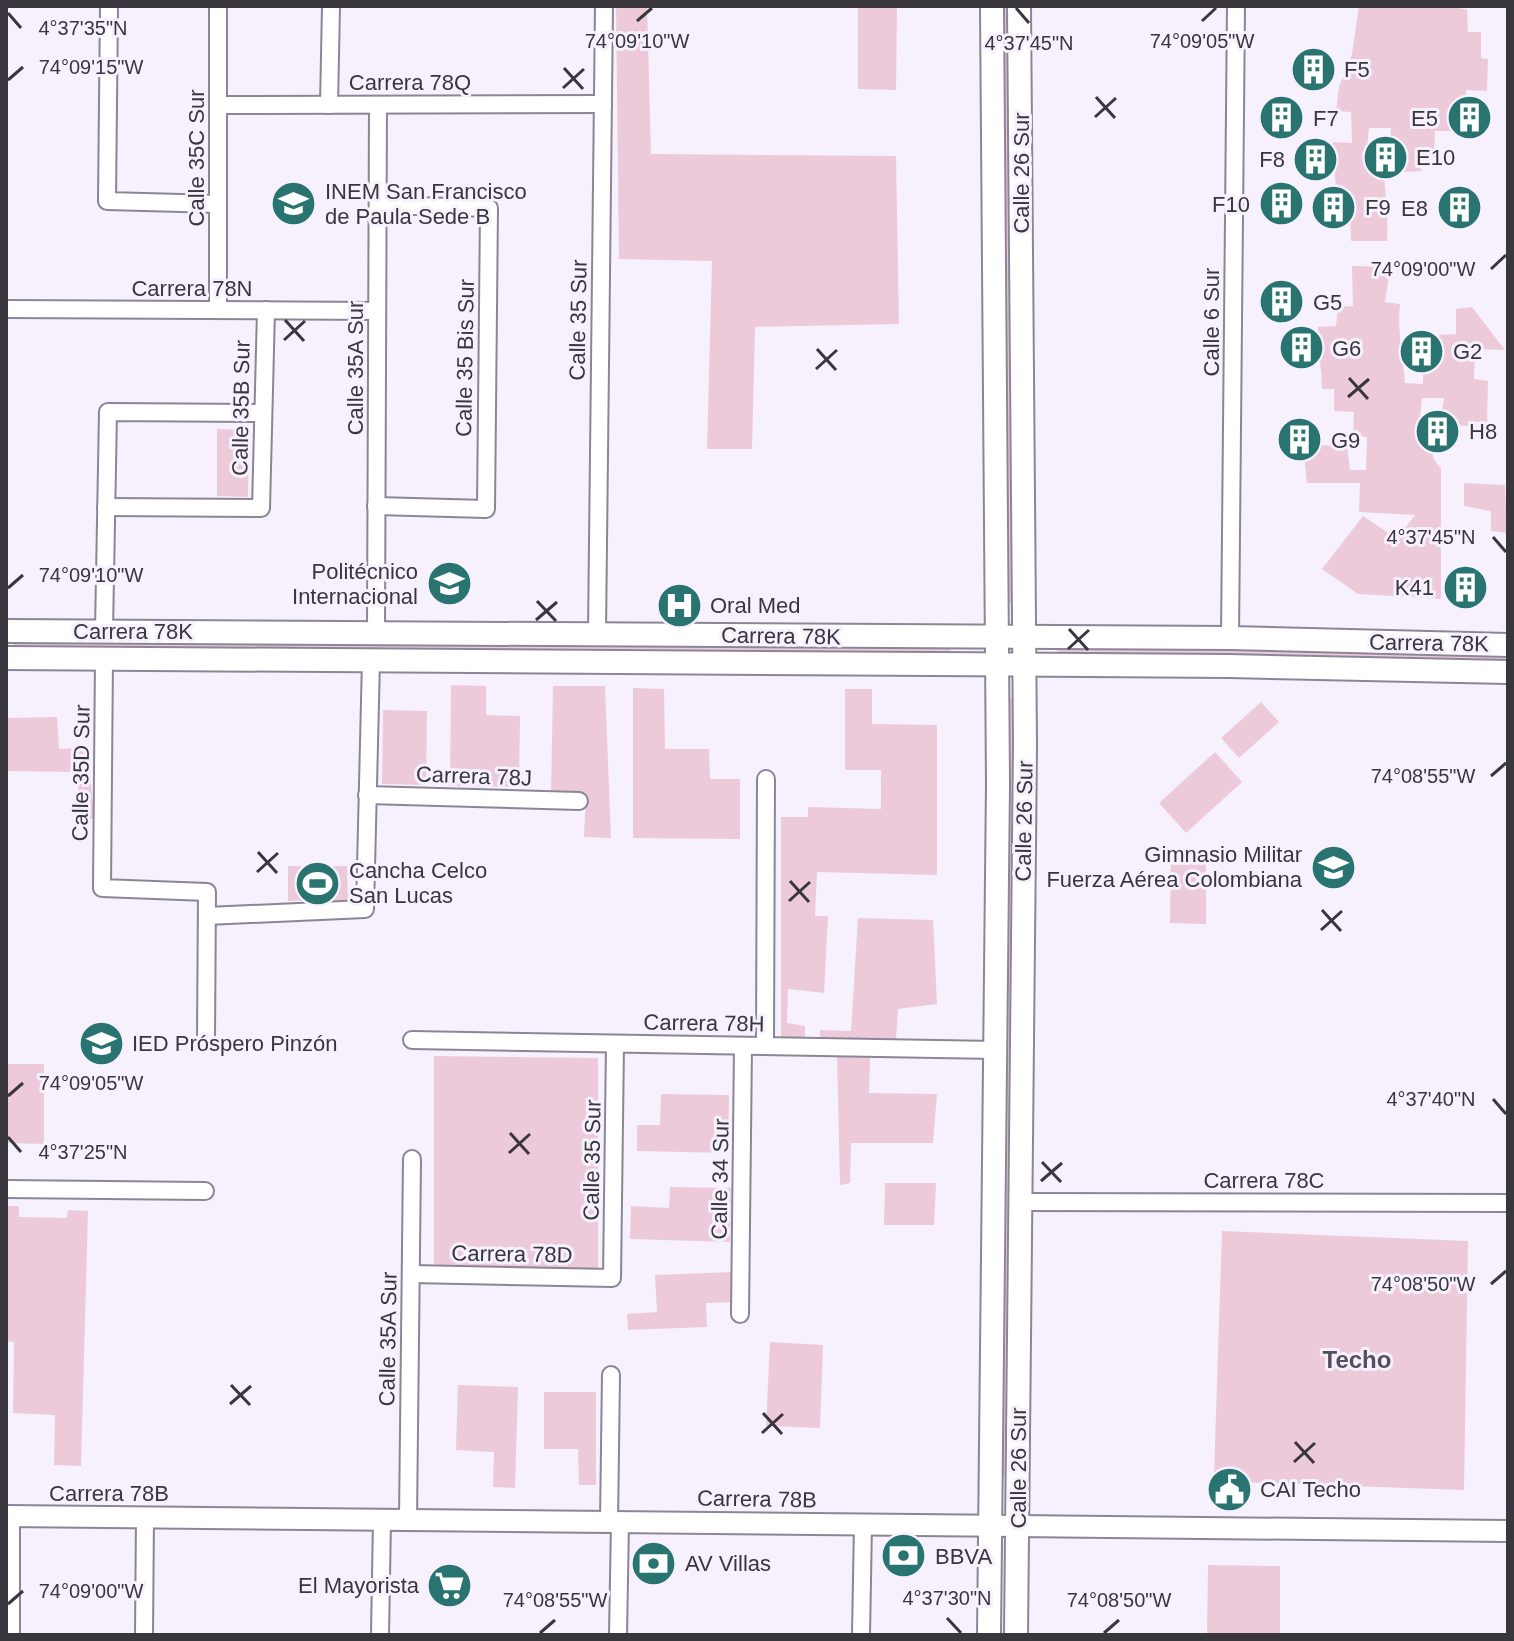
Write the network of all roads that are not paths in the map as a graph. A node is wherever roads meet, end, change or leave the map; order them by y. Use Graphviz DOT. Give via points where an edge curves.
graph roads {
  1 [pos="109,6"];
  2 [pos="218,6"];
  3 [pos="331,6"];
  4 [pos="604,6"];
  5 [pos="992,6"];
  6 [pos="1019,6"];
  7 [pos="1236,6"];
  8 [pos="603,104"];
  9 [pos="218,105"];
  10 [pos="329,105"];
  11 [pos="378,105"];
  12 [pos="218,204"];
  13 [pos="378,205"];
  14 [pos="6,309"];
  15 [pos="218,310"];
  16 [pos="266,310"];
  17 [pos="377,311"];
  18 [pos="263,413"];
  19 [pos="376,506"];
  20 [pos="106,507"];
  21 [pos="6,631"];
  22 [pos="104,631"];
  23 [pos="376,632"];
  24 [pos="597,633"];
  25 [pos="1230,638"];
  26 [pos="996,639"];
  27 [pos="1024,639"];
  28 [pos="1508,645"];
  29 [pos="6,658"];
  30 [pos="104,658"];
  31 [pos="371,660"];
  32 [pos="997,665"];
  33 [pos="1024,665"];
  34 [pos="1508,672"];
  35 [pos="766,779"];
  36 [pos="367,795"];
  37 [pos="579,801"];
  38 [pos="207,916"];
  39 [pos="206,1038"];
  40 [pos="412,1040"];
  41 [pos="615,1044"];
  42 [pos="743,1046"];
  43 [pos="765,1046"];
  44 [pos="995,1050"];
  45 [pos="412,1159"];
  46 [pos="6,1189"];
  47 [pos="205,1191"];
  48 [pos="1020,1202"];
  49 [pos="1508,1203"];
  50 [pos="411,1274"];
  51 [pos="612,1278"];
  52 [pos="740,1314"];
  53 [pos="611,1375"];
  54 [pos="8,1516"];
  55 [pos="145,1517"];
  56 [pos="382,1519"];
  57 [pos="408,1520"];
  58 [pos="614,1522"];
  59 [pos="863,1524"];
  60 [pos="991,1524"];
  61 [pos="1018,1525"];
  62 [pos="1508,1531"];
  63 [pos="9,1635"];
  64 [pos="144,1635"];
  65 [pos="380,1635"];
  66 [pos="618,1635"];
  67 [pos="861,1635"];
  68 [pos="989,1635"];
  69 [pos="1016,1635"];
  1 -- 12 [label="street" via="107,201"];
  2 -- 9 [label="street, Calle 35C Sur"];
  3 -- 10 [label="street"];
  4 -- 8 [label="street, Calle 35 Sur"];
  5 -- 26 [label="main road, Calle 26 Sur"];
  6 -- 27 [label="main road, Calle 26 Sur"];
  7 -- 25 [label="street, Calle 6 Sur"];
  8 -- 11 [label="street, Carrera 78Q"];
  8 -- 24 [label="street, Calle 35 Sur"];
  9 -- 10 [label="street, Carrera 78Q"];
  9 -- 12 [label="street, Calle 35C Sur"];
  10 -- 11 [label="street, Carrera 78Q"];
  11 -- 13 [label="street, Calle 35A Sur"];
  12 -- 15 [label="street, Calle 35C Sur"];
  13 -- 17 [label="street, Calle 35A Sur"];
  13 -- 19 [label="street, Calle 35 Bis Sur" via="489,208 486,509"];
  14 -- 15 [label="street, Carrera 78N"];
  15 -- 16 [label="street, Carrera 78N"];
  16 -- 17 [label="street, Carrera 78N"];
  16 -- 18 [label="street, Calle 35B Sur"];
  17 -- 19 [label="street, Calle 35A Sur"];
  18 -- 20 [label="street" via="108,412"];
  18 -- 20 [label="street, Calle 35B Sur" via="261,508"];
  19 -- 23 [label="street, Calle 35A Sur"];
  20 -- 22 [label="street"];
  21 -- 22 [label="main road, Carrera 78K"];
  22 -- 23 [label="main road, Carrera 78K"];
  23 -- 24 [label="main road, Carrera 78K"];
  24 -- 26 [label="main road, Carrera 78K"];
  25 -- 27 [label="main road, Carrera 78K"];
  25 -- 28 [label="main road, Carrera 78K"];
  26 -- 27 [label="main road, Carrera 78K"];
  26 -- 32 [label="main road, Calle 26 Sur"];
  27 -- 33 [label="main road, Calle 26 Sur"];
  29 -- 30 [label="main road, Carrera 78K"];
  30 -- 31 [label="main road, Carrera 78K"];
  30 -- 38 [label="street, Calle 35D Sur" via="102,888 207,892"];
  31 -- 32 [label="main road, Carrera 78K"];
  31 -- 36 [label="street"];
  32 -- 33 [label="main road, Carrera 78K"];
  32 -- 44 [label="main road, Calle 26 Sur"];
  33 -- 34 [label="main road, Carrera 78K"];
  33 -- 48 [label="main road, Calle 26 Sur"];
  35 -- 43 [label="street"];
  36 -- 37 [label="street, Carrera 78J"];
  36 -- 38 [label="street" via="365,909"];
  38 -- 39 [label="street"];
  40 -- 41 [label="street, Carrera 78H"];
  41 -- 42 [label="street, Carrera 78H"];
  41 -- 51 [label="street, Calle 35 Sur"];
  42 -- 43 [label="street, Carrera 78H"];
  42 -- 52 [label="street, Calle 34 Sur"];
  43 -- 44 [label="street, Carrera 78H"];
  44 -- 60 [label="main road, Calle 26 Sur"];
  45 -- 50 [label="street, Calle 35A Sur"];
  46 -- 47 [label="street"];
  48 -- 49 [label="street, Carrera 78C"];
  48 -- 61 [label="main road, Calle 26 Sur"];
  50 -- 51 [label="street, Carrera 78D"];
  50 -- 57 [label="street, Calle 35A Sur"];
  53 -- 58 [label="street"];
  54 -- 55 [label="street, Carrera 78B"];
  54 -- 63 [label="street"];
  55 -- 56 [label="street, Carrera 78B"];
  55 -- 64 [label="street"];
  56 -- 57 [label="street, Carrera 78B"];
  56 -- 65 [label="street"];
  57 -- 58 [label="street, Carrera 78B"];
  58 -- 59 [label="street, Carrera 78B"];
  58 -- 66 [label="street"];
  59 -- 60 [label="street, Carrera 78B"];
  59 -- 67 [label="street"];
  60 -- 61 [label="street, Carrera 78B"];
  60 -- 68 [label="main road, Calle 26 Sur"];
  61 -- 62 [label="street, Carrera 78B"];
  61 -- 69 [label="main road, Calle 26 Sur"];
}
